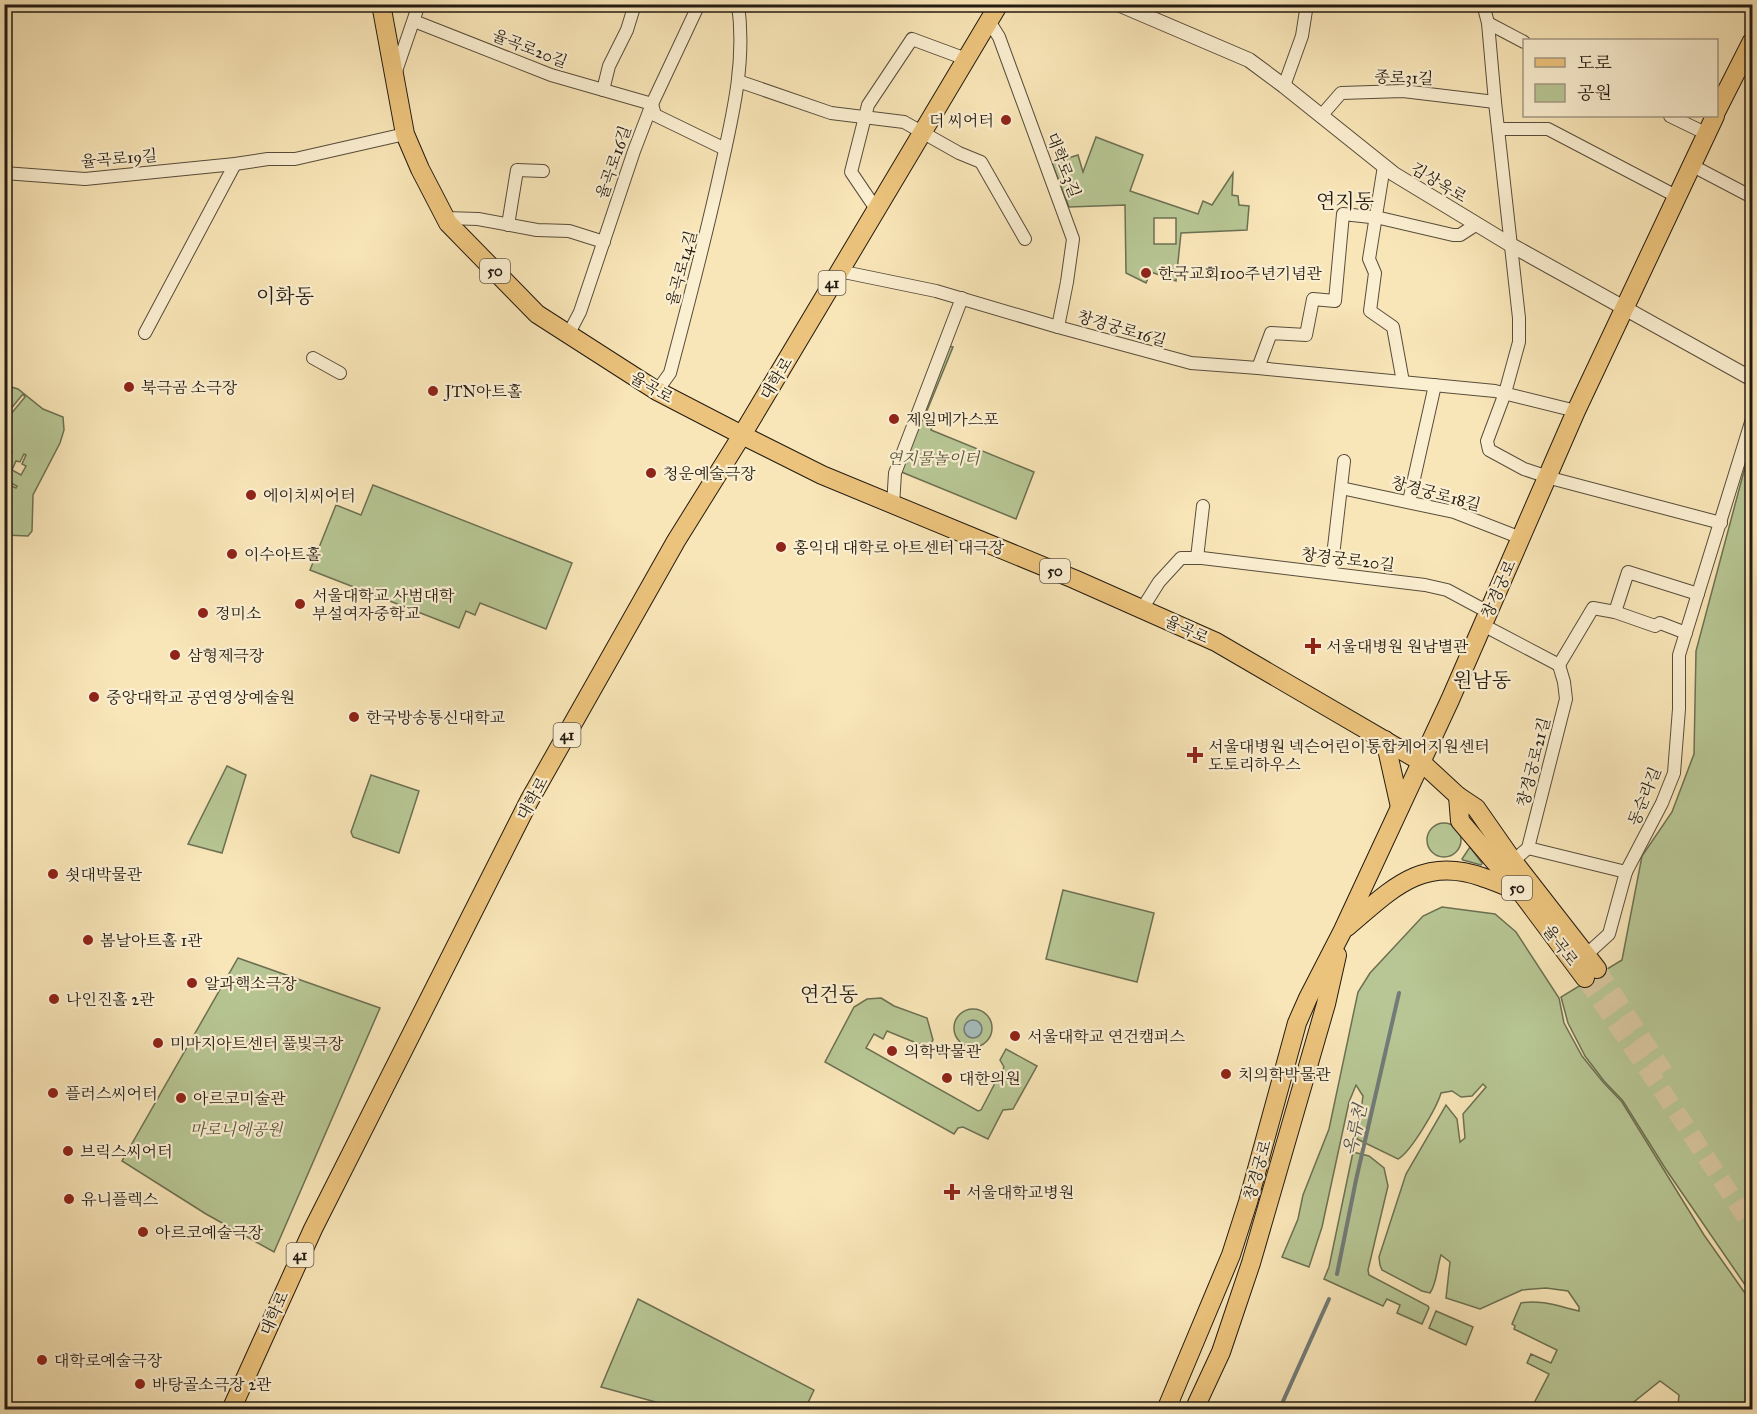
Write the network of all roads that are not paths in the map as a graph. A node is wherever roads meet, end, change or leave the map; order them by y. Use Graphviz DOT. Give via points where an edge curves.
graph roads {
  1 [pos="381,4"];
  2 [pos="419,4"];
  3 [pos="635,4"];
  4 [pos="699,4"];
  5 [pos="738,4"];
  6 [pos="999,4"];
  7 [pos="1118,4"];
  8 [pos="1307,4"];
  9 [pos="1483,4"];
  10 [pos="414,21"];
  11 [pos="989,21"];
  12 [pos="1488,23"];
  13 [pos="1523,41"];
  14 [pos="1752,41"];
  15 [pos="966,59"];
  16 [pos="394,76"];
  17 [pos="738,81"];
  18 [pos="1284,86"];
  19 [pos="603,90"];
  20 [pos="1495,102"];
  21 [pos="652,104"];
  22 [pos="1718,108"];
  23 [pos="1322,116"];
  24 [pos="865,117"];
  25 [pos="1672,117"];
  26 [pos="1714,117"];
  27 [pos="1498,129"];
  28 [pos="923,131"];
  29 [pos="1706,133"];
  30 [pos="405,134"];
  31 [pos="725,149"];
  32 [pos="235,164"];
  33 [pos="1691,165"];
  34 [pos="1384,166"];
  35 [pos="543,171"];
  36 [pos="4,173"];
  37 [pos="1677,195"];
  38 [pos="1752,197"];
  39 [pos="876,209"];
  40 [pos="446,218"];
  41 [pos="1376,218"];
  42 [pos="1477,224"];
  43 [pos="508,225"];
  44 [pos="1024,240"];
  45 [pos="604,242"];
  46 [pos="1511,245"];
  47 [pos="839,271"];
  48 [pos="962,298"];
  49 [pos="1624,307"];
  50 [pos="1058,327"];
  51 [pos="145,333"];
  52 [pos="568,334"];
  53 [pos="313,358"];
  54 [pos="1258,368"];
  55 [pos="340,373"];
  56 [pos="1752,378"];
  57 [pos="1403,382"];
  58 [pos="1435,385"];
  59 [pos="657,391"];
  60 [pos="1504,393"];
  61 [pos="1576,411"];
  62 [pos="1752,419"];
  63 [pos="742,435"];
  64 [pos="1344,461"];
  65 [pos="1547,477"];
  66 [pos="1341,488"];
  67 [pos="1409,501"];
  68 [pos="893,505"];
  69 [pos="1203,506"];
  70 [pos="1721,523"];
  71 [pos="1521,538"];
  72 [pos="1197,558"];
  73 [pos="1331,573"];
  74 [pos="1698,594"];
  75 [pos="1142,609"];
  76 [pos="1615,612"];
  77 [pos="1485,619"];
  78 [pos="1686,633"];
  79 [pos="1559,665"];
  80 [pos="1385,740"];
  81 [pos="1420,761"];
  82 [pos="1458,796"];
  83 [pos="1400,807"];
  84 [pos="1528,848"];
  85 [pos="1513,861"];
  86 [pos="1626,872"];
  87 [pos="1523,895"];
  88 [pos="1343,930"];
  89 [pos="1589,967"];
  90 [pos="231,1410"];
  91 [pos="1166,1410"];
  92 [pos="1194,1410"];
  1 -- 16 [label="main road, 율곡로 / 50"];
  2 -- 10 [label="street"];
  3 -- 19 [label="street"];
  4 -- 21 [label="street, 율곡로16길"];
  5 -- 17 [label="street, 율곡로14길"];
  6 -- 11 [label="main road, 대학로 / 41"];
  7 -- 18 [label="street, 김상옥로" via="1250,60"];
  8 -- 18 [label="street" via="1302,36"];
  9 -- 12 [label="street"];
  10 -- 16 [label="street"];
  10 -- 19 [label="street, 율곡로20길" via="551,75"];
  11 -- 15 [label="main road, 대학로 / 41"];
  11 -- 50 [label="street, 대학로3길" via="999,37 1073,239"];
  12 -- 13 [label="street"];
  12 -- 20 [label="street"];
  14 -- 22 [label="main road, 창경궁로"];
  15 -- 24 [label="street" via="912,39 868,105"];
  15 -- 28 [label="main road, 대학로 / 41"];
  16 -- 30 [label="main road, 율곡로 / 50"];
  17 -- 24 [label="street" via="831,113"];
  17 -- 31 [label="street, 율곡로14길"];
  18 -- 23 [label="street, 김상옥로"];
  19 -- 21 [label="street, 율곡로20길"];
  20 -- 23 [label="street, 종로31길" via="1403,91 1341,93"];
  20 -- 27 [label="street"];
  21 -- 31 [label="street" via="655,115"];
  21 -- 45 [label="street, 율곡로16길"];
  23 -- 34 [label="street, 김상옥로"];
  24 -- 28 [label="street" via="904,122"];
  24 -- 39 [label="street" via="851,172"];
  25 -- 29 [label="street"];
  26 -- 29 [label="main road, 창경궁로"];
  27 -- 37 [label="street" via="1548,129"];
  27 -- 46 [label="street"];
  28 -- 39 [label="main road, 대학로 / 41"];
  28 -- 44 [label="street" via="981,162"];
  29 -- 33 [label="main road, 창경궁로"];
  30 -- 32 [label="street, 율곡로19길" via="295,159"];
  30 -- 40 [label="main road, 율곡로 / 50"];
  31 -- 59 [label="street, 율곡로14길" via="670,373"];
  32 -- 36 [label="street, 율곡로19길" via="85,179"];
  32 -- 51 [label="street"];
  33 -- 37 [label="main road, 창경궁로"];
  33 -- 38 [label="street"];
  34 -- 41 [label="street"];
  34 -- 42 [label="street, 김상옥로"];
  35 -- 43 [label="street" via="517,170"];
  37 -- 49 [label="main road, 창경궁로"];
  39 -- 47 [label="main road, 대학로 / 41"];
  40 -- 43 [label="street"];
  40 -- 52 [label="main road, 율곡로 / 50" via="537,315"];
  41 -- 42 [label="street" via="1453,235"];
  41 -- 54 [label="street" via="1343,214 1335,301 1313,299 1306,335 1271,333"];
  41 -- 57 [label="street" via="1369,259 1375,273 1370,311 1393,327"];
  42 -- 46 [label="street, 김상옥로"];
  43 -- 45 [label="street" via="569,231"];
  45 -- 52 [label="street, 율곡로16길" via="580,312"];
  46 -- 49 [label="street, 김상옥로" via="1524,247 1558,266 1565,275 1577,276"];
  46 -- 60 [label="street" via="1520,342"];
  47 -- 48 [label="street, 창경궁로16길"];
  47 -- 63 [label="main road, 대학로 / 41"];
  48 -- 50 [label="street, 창경궁로16길"];
  48 -- 68 [label="street" via="895,473"];
  49 -- 56 [label="street"];
  49 -- 61 [label="main road, 창경궁로"];
  50 -- 54 [label="street, 창경궁로16길" via="1191,363"];
  52 -- 59 [label="main road, 율곡로 / 50"];
  53 -- 55 [label="street"];
  54 -- 57 [label="street, 창경궁로16길"];
  57 -- 58 [label="street, 창경궁로16길"];
  58 -- 60 [label="street, 창경궁로16길"];
  58 -- 67 [label="street"];
  59 -- 63 [label="main road, 율곡로 / 50"];
  60 -- 61 [label="street, 창경궁로16길"];
  60 -- 65 [label="street" via="1487,441 1489,450"];
  61 -- 65 [label="main road, 창경궁로"];
  62 -- 70 [label="street, 동순라길"];
  63 -- 68 [label="main road, 율곡로 / 50"];
  63 -- 90 [label="main road, 대학로 / 41" via="676,541 529,801 312,1229"];
  64 -- 66 [label="street"];
  65 -- 70 [label="street"];
  65 -- 71 [label="main road, 창경궁로"];
  66 -- 67 [label="street, 창경궁로18길"];
  66 -- 73 [label="street"];
  67 -- 71 [label="street, 창경궁로18길" via="1454,512"];
  68 -- 75 [label="main road, 율곡로 / 50"];
  69 -- 72 [label="street"];
  70 -- 74 [label="street, 동순라길"];
  71 -- 77 [label="main road, 창경궁로"];
  72 -- 73 [label="street, 창경궁로20길"];
  72 -- 75 [label="street, 창경궁로20길" via="1181,558"];
  73 -- 77 [label="street, 창경궁로20길" via="1447,590"];
  74 -- 76 [label="street" via="1628,572"];
  74 -- 78 [label="street, 동순라길"];
  75 -- 80 [label="main road, 율곡로 / 50" via="1216,642"];
  76 -- 78 [label="street"];
  76 -- 79 [label="street" via="1593,608"];
  77 -- 79 [label="street"];
  77 -- 81 [label="main road, 창경궁로"];
  78 -- 86 [label="street, 동순라길" via="1679,655 1674,772 1662,804"];
  79 -- 84 [label="street, 창경궁로21길" via="1566,699"];
  80 -- 81 [label="main road, 율곡로 / 50"];
  80 -- 83 [label="main road"];
  81 -- 82 [label="main road, 율곡로 / 50"];
  81 -- 83 [label="main road, 창경궁로"];
  82 -- 85 [label="main road, 율곡로 / 50" via="1476,808"];
  82 -- 87 [label="main road, 율곡로 / 50" via="1460,821"];
  83 -- 88 [label="main road, 창경궁로"];
  84 -- 85 [label="street"];
  84 -- 86 [label="street"];
  85 -- 89 [label="main road, 율곡로 / 50"];
  86 -- 89 [label="street, 동순라길" via="1609,934"];
  87 -- 88 [label="main road" via="1460,871 1423,873 1389,891"];
  87 -- 89 [label="main road, 율곡로 / 50"];
  88 -- 91 [label="main road, 창경궁로" via="1297,1023 1231,1255"];
  88 -- 92 [label="main road, 창경궁로" via="1326,1004 1251,1263 1221,1352"];
}
